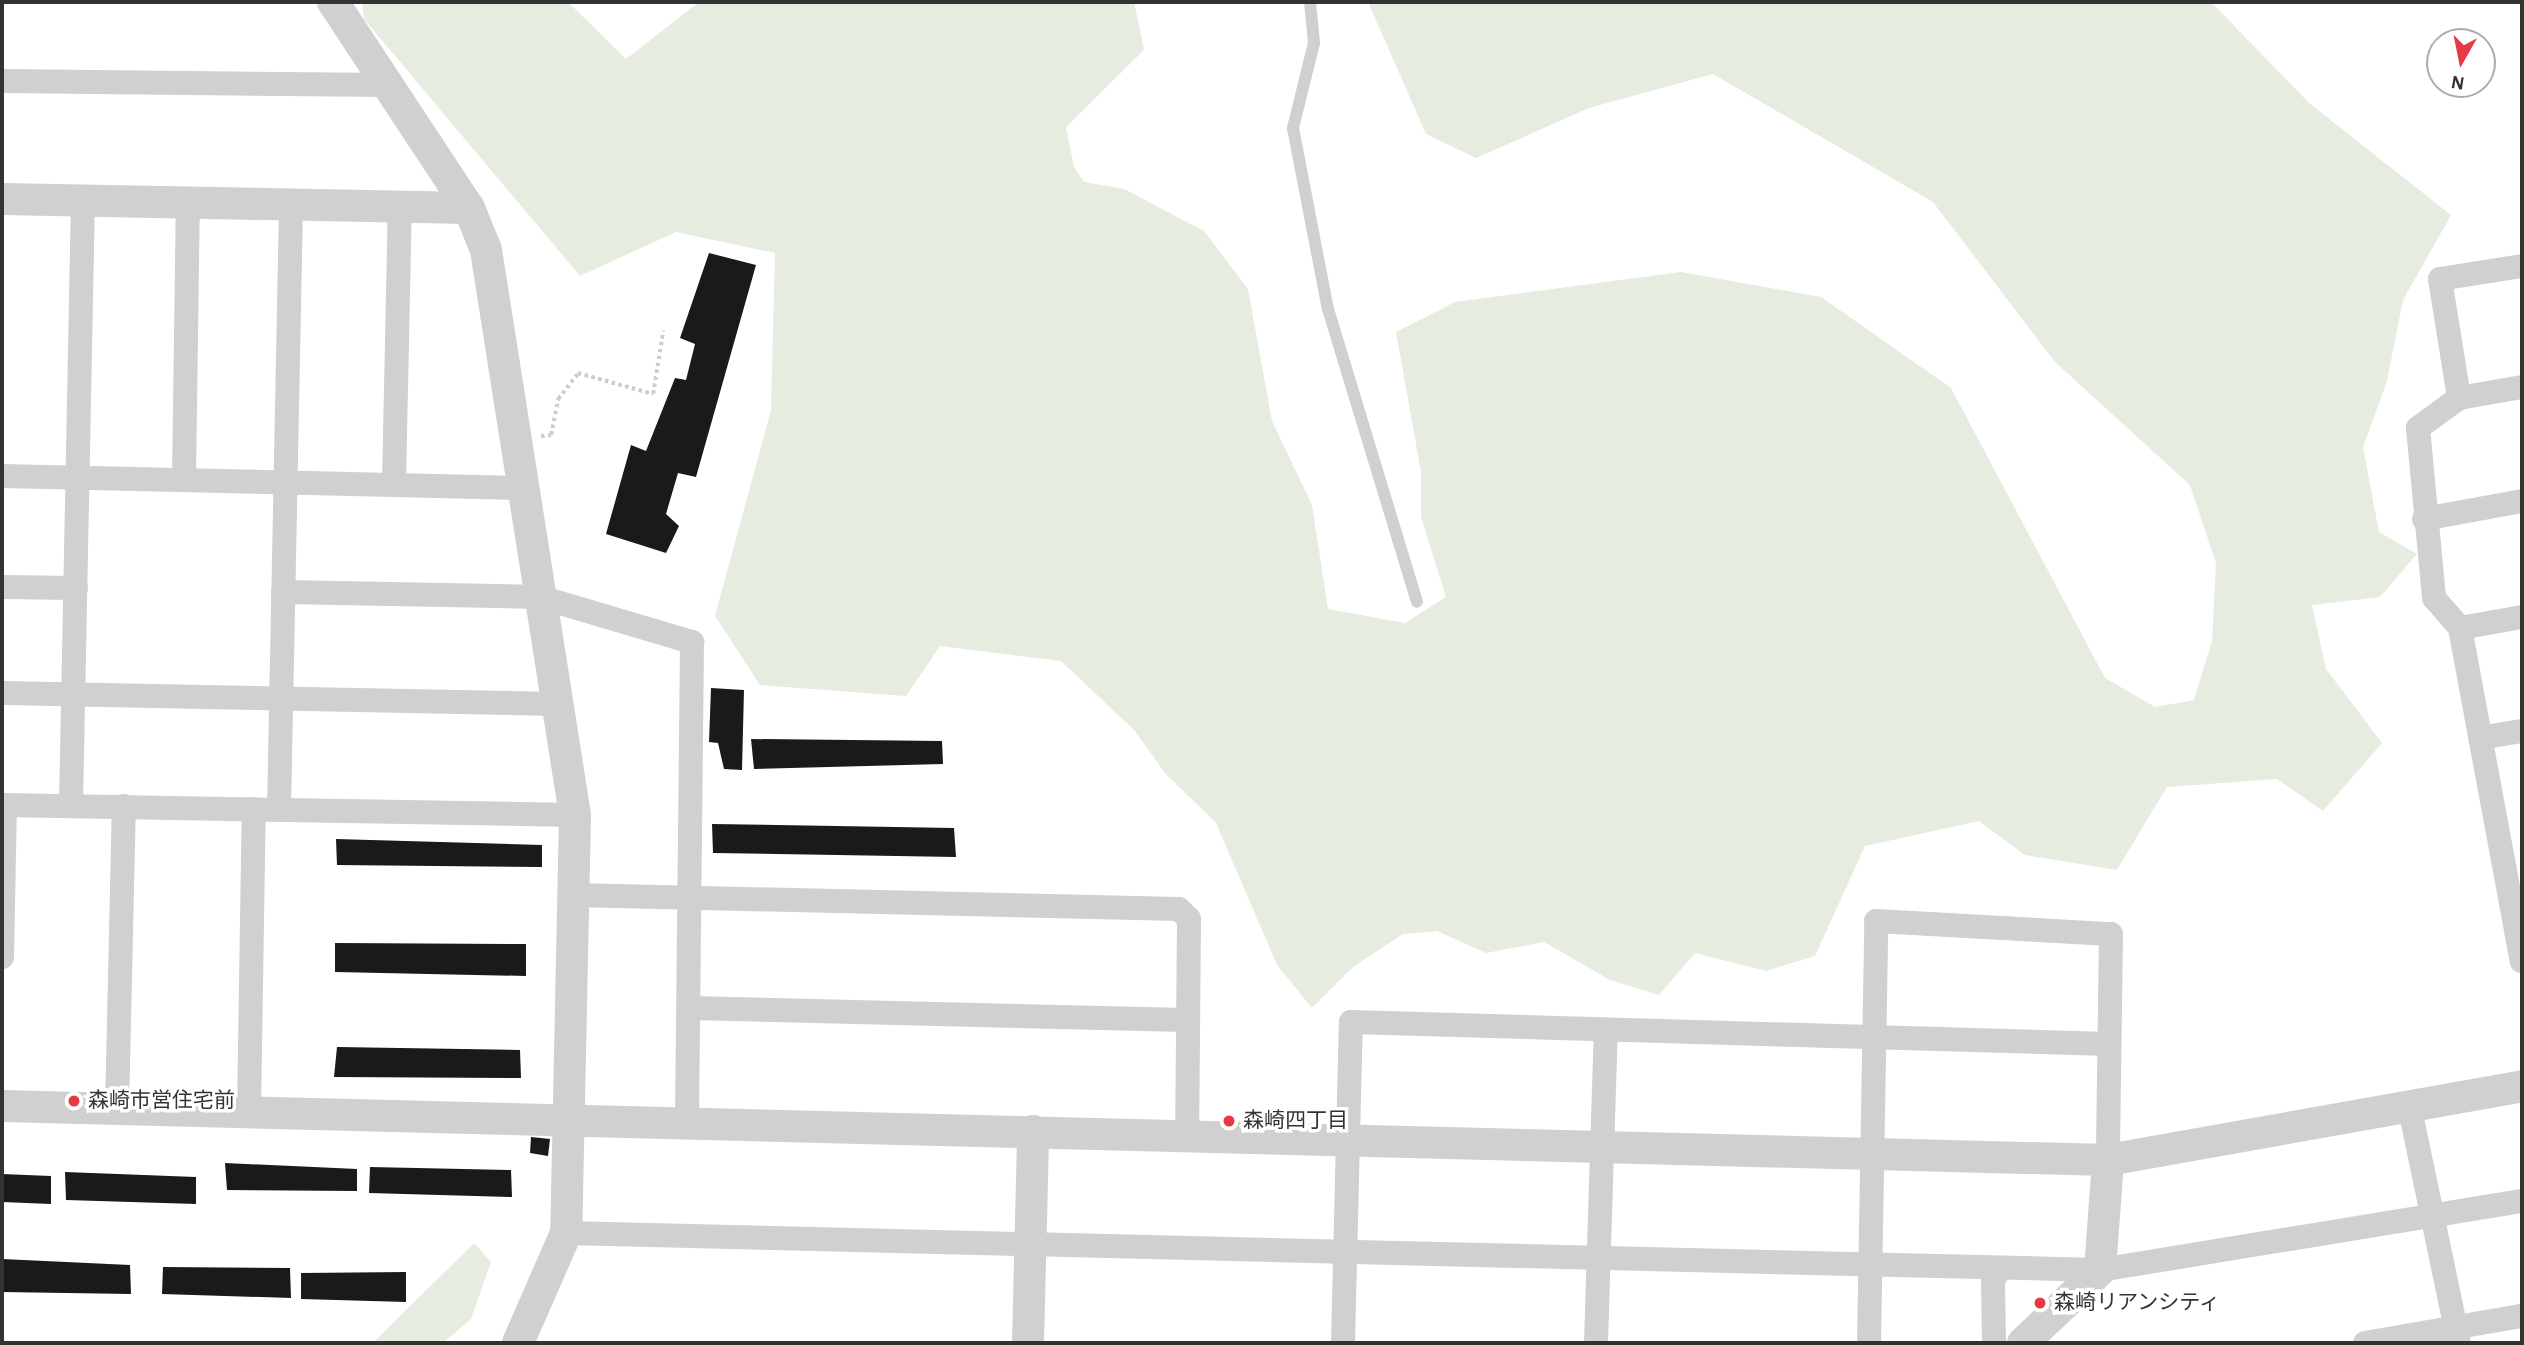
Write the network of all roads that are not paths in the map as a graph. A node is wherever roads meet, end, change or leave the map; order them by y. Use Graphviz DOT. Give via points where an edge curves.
graph roads {
  1 [pos="333,2"];
  2 [pos="1310,2"];
  3 [pos="2,81"];
  4 [pos="390,85"];
  5 [pos="2,199"];
  6 [pos="83,200"];
  7 [pos="188,201"];
  8 [pos="290,205"];
  9 [pos="400,208"];
  10 [pos="469,208"];
  11 [pos="2522,266"];
  12 [pos="2522,387"];
  13 [pos="2459,398"];
  14 [pos="2,476"];
  15 [pos="78,478"];
  16 [pos="184,480"];
  17 [pos="286,481"];
  18 [pos="394,484"];
  19 [pos="522,488"];
  20 [pos="2522,501"];
  21 [pos="2424,519"];
  22 [pos="2,587"];
  23 [pos="76,588"];
  24 [pos="284,592"];
  25 [pos="540,597"];
  26 [pos="1417,602"];
  27 [pos="2522,617"];
  28 [pos="2460,628"];
  29 [pos="2,693"];
  30 [pos="74,695"];
  31 [pos="282,699"];
  32 [pos="557,704"];
  33 [pos="2522,731"];
  34 [pos="2480,738"];
  35 [pos="3,805"];
  36 [pos="71,806"];
  37 [pos="124,806"];
  38 [pos="254,809"];
  39 [pos="279,810"];
  40 [pos="575,815"];
  41 [pos="2513,854"];
  42 [pos="574,895"];
  43 [pos="693,896"];
  44 [pos="2,957"];
  45 [pos="2522,961"];
  46 [pos="691,1008"];
  47 [pos="1187,1020"];
  48 [pos="1606,1031"];
  49 [pos="1874,1039"];
  50 [pos="2109,1044"];
  51 [pos="2522,1086"];
  52 [pos="2,1107"];
  53 [pos="2410,1109"];
  54 [pos="117,1110"];
  55 [pos="249,1112"];
  56 [pos="570,1119"];
  57 [pos="687,1123"];
  58 [pos="1033,1131"];
  59 [pos="1187,1134"];
  60 [pos="1348,1140"];
  61 [pos="1602,1147"];
  62 [pos="1872,1154"];
  63 [pos="2108,1160"];
  64 [pos="2522,1201"];
  65 [pos="2430,1216"];
  66 [pos="566,1233"];
  67 [pos="1031,1244"];
  68 [pos="1345,1252"];
  69 [pos="1599,1258"];
  70 [pos="1870,1265"];
  71 [pos="2001,1268"];
  72 [pos="2100,1270"];
  73 [pos="2522,1316"];
  74 [pos="2458,1335"];
  75 [pos="518,1343"];
  76 [pos="1028,1343"];
  77 [pos="1343,1343"];
  78 [pos="1596,1343"];
  79 [pos="1869,1343"];
  80 [pos="1994,1343"];
  81 [pos="2023,1343"];
  82 [pos="2365,1343"];
  1 -- 4 [label="street"];
  2 -- 26 [label="lane" via="1314,43 1293,128 1328,309"];
  3 -- 4 [label="street"];
  4 -- 10 [label="street"];
  5 -- 6 [label="street"];
  6 -- 7 [label="street"];
  6 -- 15 [label="street"];
  7 -- 8 [label="street"];
  7 -- 16 [label="street"];
  8 -- 9 [label="street"];
  8 -- 17 [label="street"];
  9 -- 10 [label="street"];
  9 -- 18 [label="street"];
  10 -- 19 [label="street" via="486,250"];
  11 -- 13 [label="street" via="2440,279"];
  12 -- 13 [label="street"];
  13 -- 21 [label="street" via="2418,428"];
  14 -- 15 [label="street"];
  15 -- 16 [label="street"];
  15 -- 23 [label="street"];
  16 -- 17 [label="street"];
  17 -- 18 [label="street"];
  17 -- 24 [label="street"];
  18 -- 19 [label="street"];
  19 -- 25 [label="street"];
  20 -- 21 [label="street"];
  21 -- 28 [label="street" via="2434,598"];
  22 -- 23 [label="street"];
  23 -- 30 [label="street"];
  24 -- 25 [label="street"];
  24 -- 31 [label="street"];
  25 -- 32 [label="street"];
  25 -- 43 [label="street" via="692,642"];
  27 -- 28 [label="street"];
  28 -- 34 [label="street"];
  29 -- 30 [label="street"];
  30 -- 31 [label="street"];
  30 -- 36 [label="street"];
  31 -- 32 [label="street"];
  31 -- 39 [label="street"];
  32 -- 40 [label="street"];
  33 -- 34 [label="street"];
  34 -- 41 [label="street"];
  35 -- 36 [label="street"];
  35 -- 44 [label="street"];
  36 -- 37 [label="street"];
  37 -- 38 [label="street"];
  37 -- 54 [label="street"];
  38 -- 39 [label="street"];
  38 -- 55 [label="street"];
  39 -- 40 [label="street"];
  40 -- 42 [label="street"];
  41 -- 45 [label="street"];
  42 -- 43 [label="street"];
  42 -- 56 [label="street"];
  43 -- 46 [label="street"];
  43 -- 47 [label="street" via="1179,909 1189,919"];
  46 -- 47 [label="street"];
  46 -- 57 [label="street"];
  47 -- 59 [label="street"];
  48 -- 49 [label="street"];
  48 -- 60 [label="street" via="1351,1022"];
  48 -- 61 [label="street"];
  49 -- 50 [label="street"];
  49 -- 50 [label="street" via="1877,921 2111,934"];
  49 -- 62 [label="street"];
  50 -- 63 [label="street"];
  51 -- 53 [label="street"];
  52 -- 54 [label="street"];
  53 -- 63 [label="street"];
  53 -- 65 [label="street"];
  54 -- 55 [label="street"];
  55 -- 56 [label="street"];
  56 -- 57 [label="street"];
  56 -- 66 [label="street"];
  57 -- 58 [label="street"];
  58 -- 59 [label="street"];
  58 -- 67 [label="street"];
  59 -- 60 [label="street"];
  60 -- 61 [label="street"];
  60 -- 68 [label="street"];
  61 -- 62 [label="street"];
  61 -- 69 [label="street"];
  62 -- 63 [label="street"];
  62 -- 70 [label="street"];
  63 -- 72 [label="street"];
  64 -- 65 [label="street"];
  65 -- 72 [label="street"];
  65 -- 74 [label="street"];
  66 -- 67 [label="street"];
  66 -- 75 [label="street"];
  67 -- 68 [label="street"];
  67 -- 76 [label="street"];
  68 -- 69 [label="street"];
  68 -- 77 [label="street"];
  69 -- 70 [label="street"];
  69 -- 78 [label="street"];
  70 -- 71 [label="street"];
  70 -- 79 [label="street"];
  71 -- 72 [label="street"];
  71 -- 80 [label="street" via="1993,1280"];
  72 -- 81 [label="street"];
  73 -- 74 [label="street"];
  74 -- 82 [label="street"];
}
